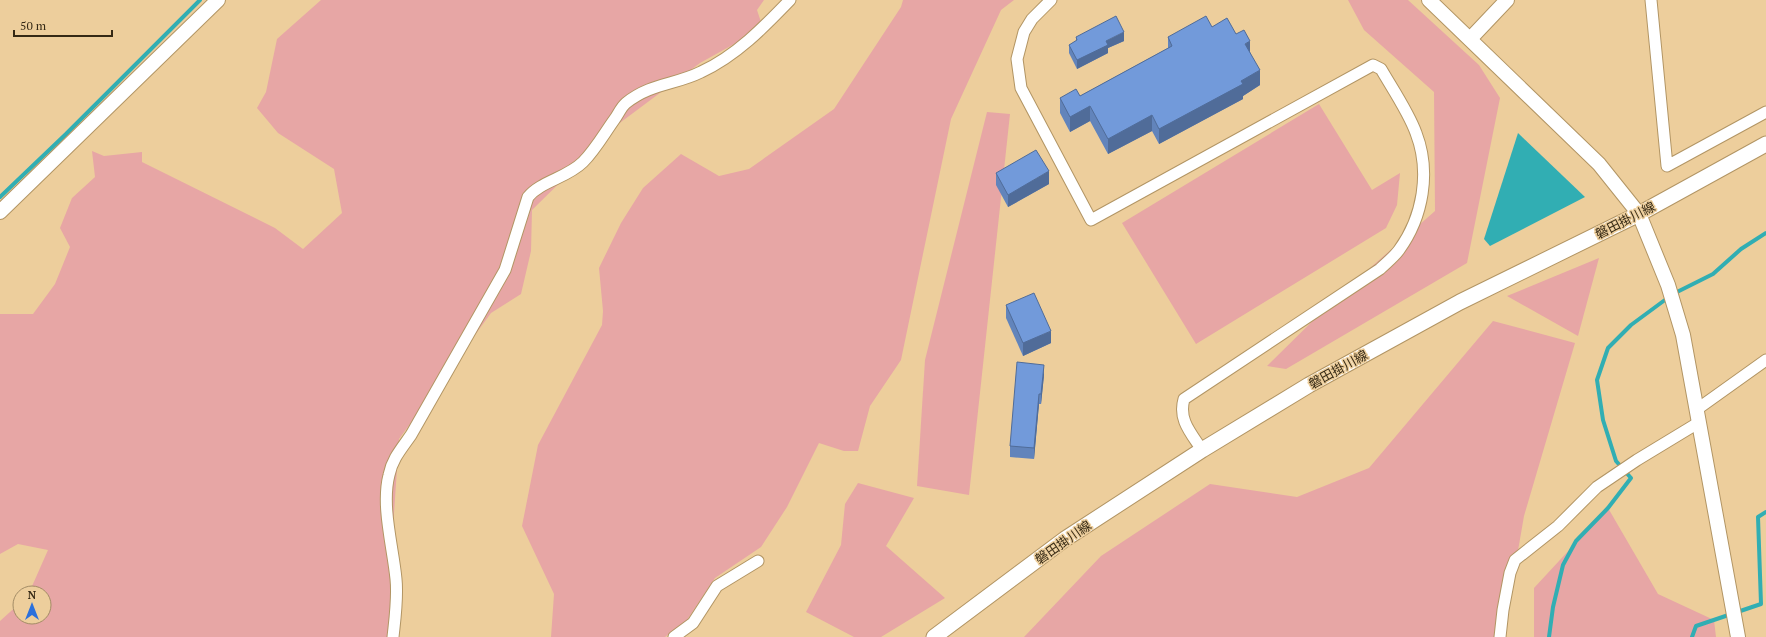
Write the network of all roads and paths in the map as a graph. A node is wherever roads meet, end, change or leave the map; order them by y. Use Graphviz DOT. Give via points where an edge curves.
graph roads {
  1 [pos="218,0"];
  2 [pos="790,0"];
  3 [pos="1051,0"];
  4 [pos="1429,0"];
  5 [pos="1507,0"];
  6 [pos="1651,0"];
  7 [pos="1470,39"];
  8 [pos="1766,112"];
  9 [pos="1766,144"];
  10 [pos="0,212"];
  11 [pos="1639,214"];
  12 [pos="1766,360"];
  13 [pos="1696,410"];
  14 [pos="1698,424"];
  15 [pos="1202,450"];
  16 [pos="758,561"];
  17 [pos="393,637"];
  18 [pos="674,637"];
  19 [pos="934,637"];
  20 [pos="1500,637"];
  21 [pos="1738,637"];
  1 -- 10 [label="street"];
  2 -- 17 [label="street" via="763,28 720,62 700,73 650,88 625,104 583,162 564,176 534,189 528,197 505,270 411,435 395,457 388,476 386,502 396,580"];
  3 -- 15 [label="street" via="1032,18 1024,32 1017,59 1021,88 1091,220 1373,65 1381,69 1416,132 1424,170 1423,190 1419,209 1399,251 1380,269 1184,398 1181,408 1184,422"];
  4 -- 7 [label="street"];
  5 -- 7 [label="street"];
  6 -- 8 [label="street" via="1667,166"];
  7 -- 11 [label="street" via="1599,164"];
  9 -- 11 [label="main road, 磐田掛川線"];
  11 -- 13 [label="street" via="1677,314"];
  11 -- 15 [label="main road, 磐田掛川線" via="1454,306 1309,385"];
  12 -- 13 [label="street"];
  13 -- 14 [label="street"];
  14 -- 20 [label="street" via="1597,486 1558,526 1515,560 1510,573"];
  14 -- 21 [label="street"];
  15 -- 19 [label="main road, 磐田掛川線" via="1065,539"];
  16 -- 18 [label="street" via="717,586 693,623"];
}
